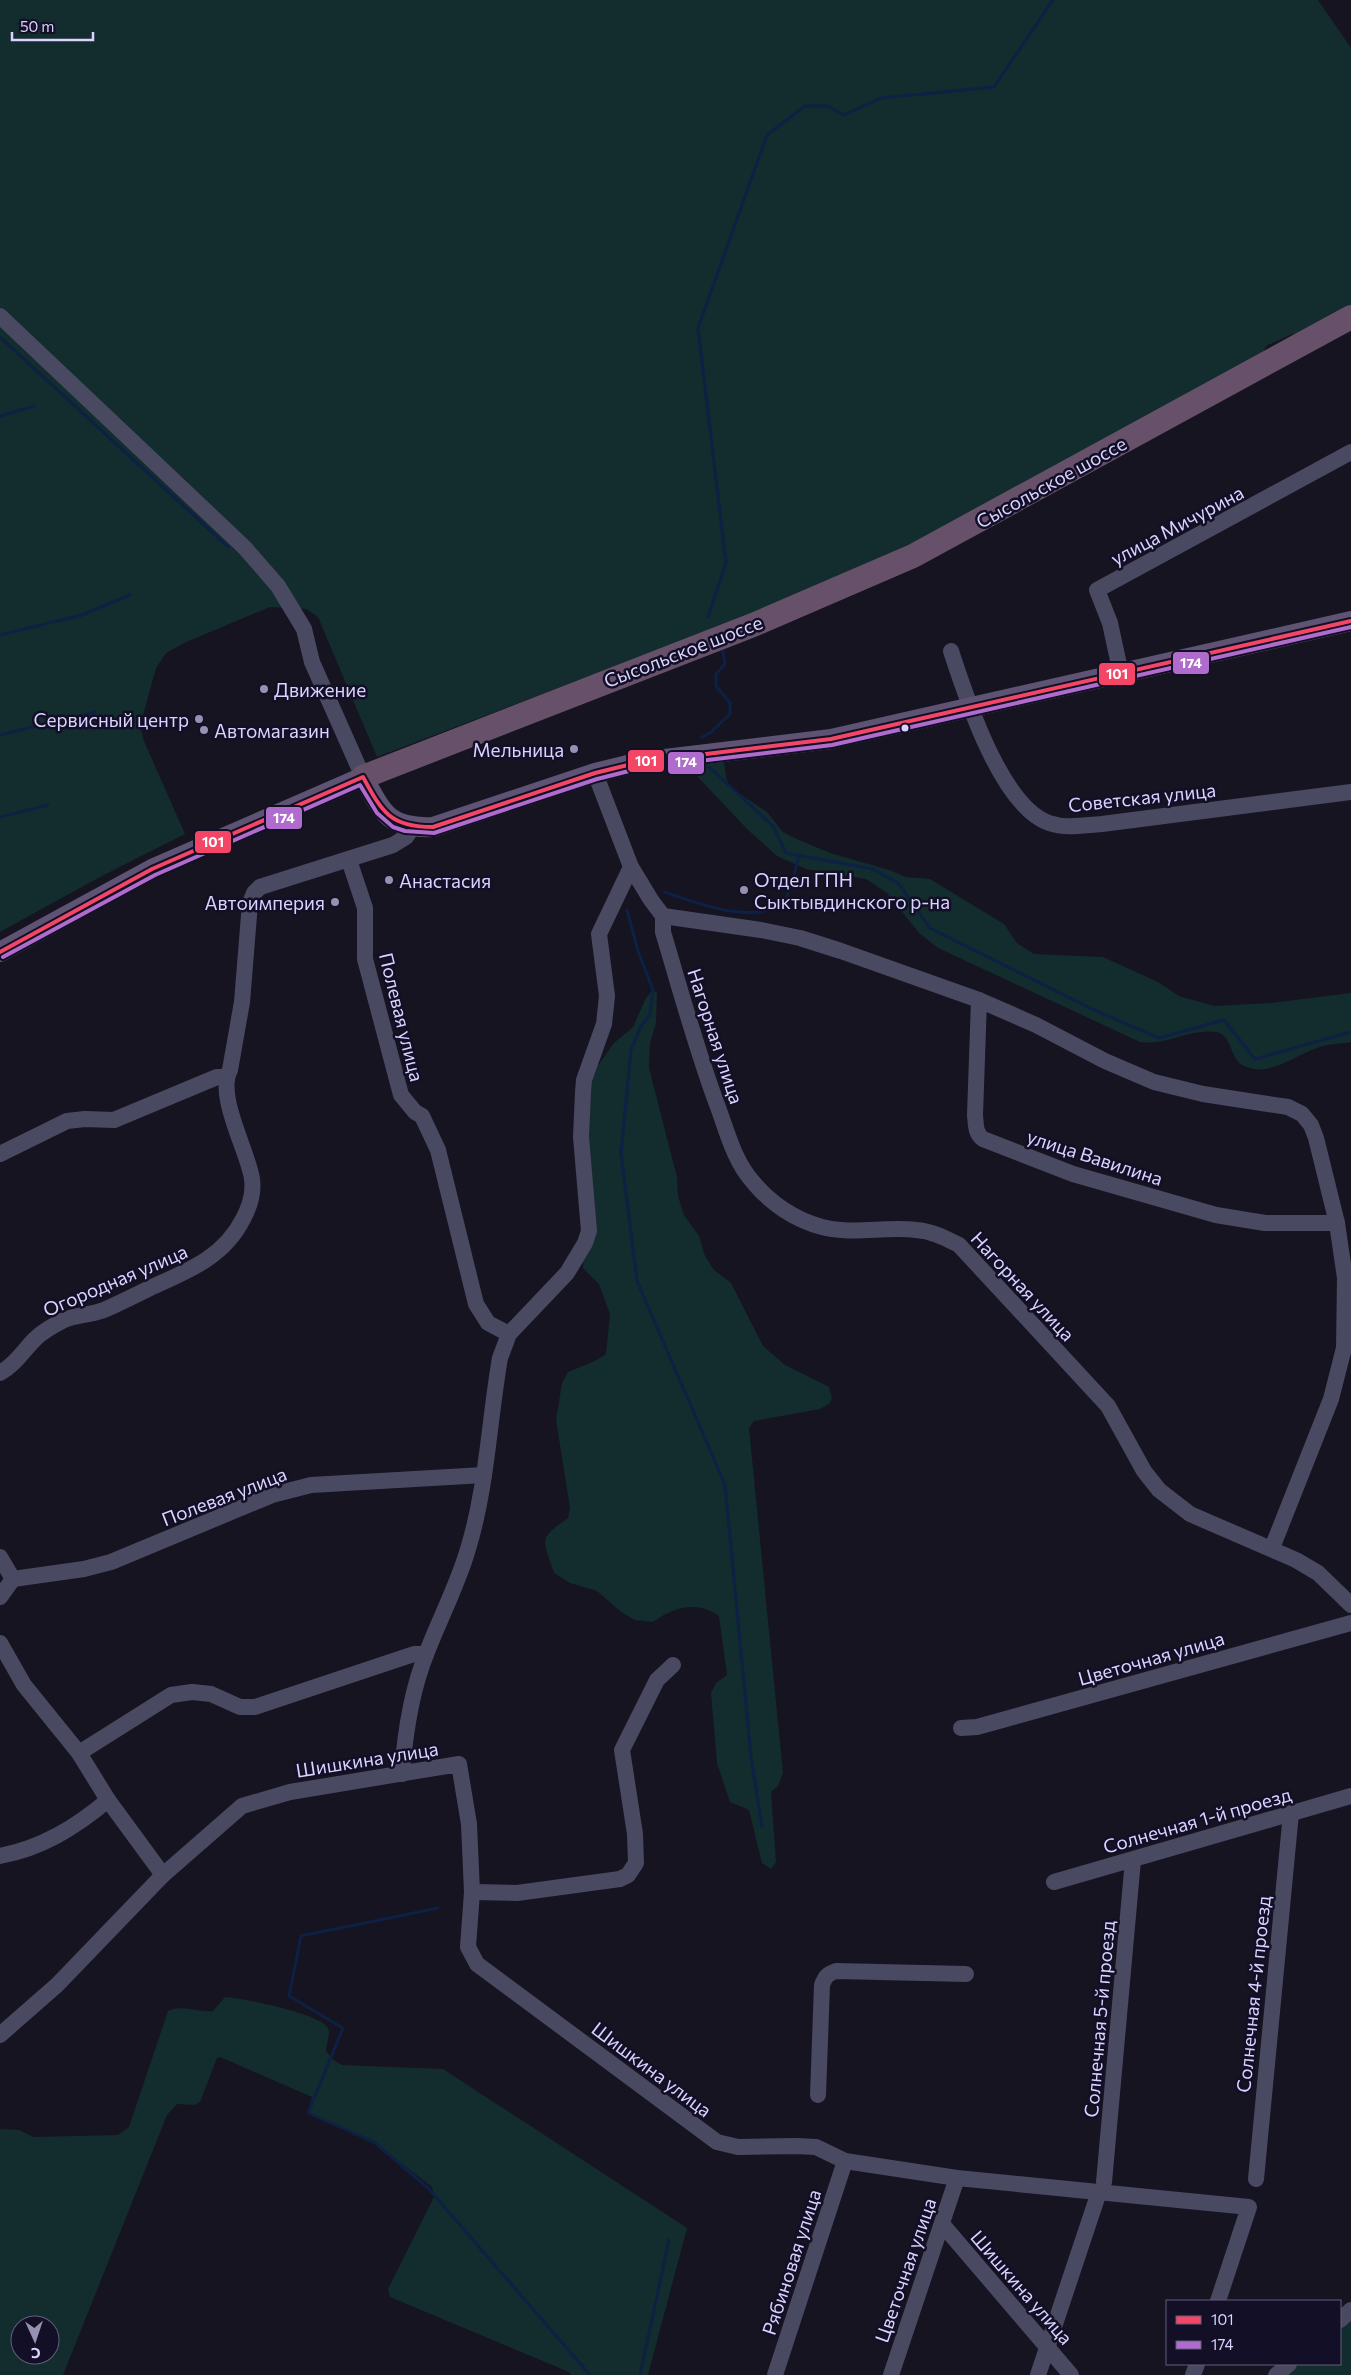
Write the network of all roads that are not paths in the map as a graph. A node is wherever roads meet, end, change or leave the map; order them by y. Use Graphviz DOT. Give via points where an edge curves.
graph roads {
  1 [pos="0,316"];
  2 [pos="1351,317"];
  3 [pos="1351,452"];
  4 [pos="1351,621"];
  5 [pos="951,652"];
  6 [pos="1121,674"];
  7 [pos="970,708"];
  8 [pos="596,773"];
  9 [pos="363,776"];
  10 [pos="1351,792"];
  11 [pos="412,828"];
  12 [pos="349,860"];
  13 [pos="631,867"];
  14 [pos="663,916"];
  15 [pos="0,952"];
  16 [pos="979,1000"];
  17 [pos="226,1077"];
  18 [pos="0,1154"];
  19 [pos="1337,1223"];
  20 [pos="509,1334"];
  21 [pos="0,1373"];
  22 [pos="484,1475"];
  23 [pos="1272,1548"];
  24 [pos="0,1557"];
  25 [pos="12,1579"];
  26 [pos="0,1597"];
  27 [pos="1351,1605"];
  28 [pos="1351,1623"];
  29 [pos="0,1644"];
  30 [pos="426,1654"];
  31 [pos="673,1665"];
  32 [pos="961,1728"];
  33 [pos="79,1753"];
  34 [pos="402,1774"];
  35 [pos="1351,1796"];
  36 [pos="108,1800"];
  37 [pos="1291,1813"];
  38 [pos="0,1856"];
  39 [pos="1133,1860"];
  40 [pos="163,1875"];
  41 [pos="1054,1882"];
  42 [pos="472,1892"];
  43 [pos="966,1974"];
  44 [pos="0,2035"];
  45 [pos="818,2095"];
  46 [pos="845,2161"];
  47 [pos="957,2178"];
  48 [pos="1256,2179"];
  49 [pos="1102,2187"];
  50 [pos="942,2224"];
  51 [pos="1218,2300"];
  52 [pos="1351,2310"];
  53 [pos="1341,2319"];
  54 [pos="1047,2347"];
  55 [pos="1288,2365"];
  56 [pos="775,2375"];
  57 [pos="891,2375"];
  58 [pos="1038,2375"];
  59 [pos="1071,2375"];
  60 [pos="1276,2375"];
  1 -- 9 [label="street" via="245,548 278,586 304,629 312,662"];
  2 -- 9 [label="highway, Сысольское шоссе" via="913,556 753,625"];
  3 -- 6 [label="street, улица Мичурина" via="1097,590 1110,623"];
  4 -- 6 [label="main road"];
  5 -- 7 [label="street, Советская улица"];
  6 -- 7 [label="main road"];
  7 -- 8 [label="main road" via="831,739 680,756"];
  7 -- 10 [label="street, Советская улица" via="1017,799 1035,816 1064,827"];
  8 -- 11 [label="main road" via="433,827"];
  8 -- 13 [label="street, Нагорная улица"];
  9 -- 11 [label="main road" via="381,810 392,820"];
  9 -- 15 [label="main road, Сысольское шоссе" via="152,869"];
  11 -- 12 [label="street, Огородная улица" via="406,837 393,845"];
  12 -- 17 [label="street, Огородная улица" via="260,887 254,893 250,903 242,1002"];
  12 -- 20 [label="street, Полевая улица" via="365,908 365,959 401,1094 422,1116 438,1150 476,1304 488,1323"];
  13 -- 14 [label="street, Нагорная улица"];
  13 -- 20 [label="street" via="599,934 607,996 604,1024 584,1080 583,1092 582,1137 589,1231 566,1273"];
  14 -- 16 [label="street" via="800,938"];
  14 -- 23 [label="street, Нагорная улица" via="663,932 702,1063 734,1153 752,1182 773,1202 799,1219 822,1227 850,1231 916,1230 937,1234 959,1245 1108,1406 1144,1471 1159,1490 1190,1514"];
  16 -- 19 [label="street" via="1154,1082 1203,1094 1288,1107 1302,1114 1316,1138"];
  16 -- 19 [label="street, улица Вавилина" via="975,1115 976,1128 983,1139 1073,1174 1216,1215 1265,1223"];
  17 -- 18 [label="street" via="217,1077 114,1120 67,1121"];
  17 -- 21 [label="street, Огородная улица" via="238,1137 254,1190 238,1229 220,1250 200,1265 103,1310 66,1319 50,1328"];
  19 -- 23 [label="street" via="1345,1278 1344,1348 1331,1399"];
  20 -- 22 [label="street" via="500,1358"];
  22 -- 25 [label="street, Полевая улица" via="311,1485 272,1495 111,1562"];
  22 -- 30 [label="street" via="468,1551"];
  23 -- 27 [label="street, Нагорная улица" via="1318,1574"];
  24 -- 25 [label="street"];
  25 -- 26 [label="street"];
  28 -- 32 [label="street, Цветочная улица" via="977,1727"];
  29 -- 33 [label="street" via="24,1685"];
  30 -- 33 [label="street" via="414,1654 255,1707 240,1707 212,1694 171,1695"];
  30 -- 34 [label="street" via="404,1734"];
  31 -- 42 [label="street" via="657,1680 622,1750 635,1834 636,1863 628,1874 620,1878 517,1893"];
  33 -- 36 [label="street"];
  34 -- 40 [label="street, Шишкина улица" via="290,1792 242,1806"];
  34 -- 42 [label="street, Шишкина улица" via="459,1764 469,1824"];
  35 -- 37 [label="street, Солнечная 1-й проезд"];
  36 -- 38 [label="street" via="81,1822 50,1839"];
  36 -- 40 [label="street"];
  37 -- 39 [label="street, Солнечная 1-й проезд"];
  37 -- 48 [label="street, Солнечная 4-й проезд"];
  39 -- 41 [label="street, Солнечная 1-й проезд"];
  39 -- 49 [label="street, Солнечная 5-й проезд"];
  40 -- 44 [label="street, Шишкина улица" via="57,1984"];
  42 -- 46 [label="street, Шишкина улица" via="468,1947 477,1964 717,2142 738,2147 816,2147"];
  43 -- 45 [label="street" via="836,1971 825,1977"];
  46 -- 47 [label="street, Шишкина улица"];
  46 -- 56 [label="street, Рябиновая улица"];
  47 -- 49 [label="street, Шишкина улица"];
  47 -- 50 [label="street, Цветочная улица"];
  49 -- 51 [label="street, Шишкина улица" via="1249,2207"];
  49 -- 54 [label="street, Солнечная 5-й проезд"];
  50 -- 54 [label="street, Шишкина улица"];
  50 -- 57 [label="street, Цветочная улица"];
  52 -- 53 [label="street"];
  54 -- 58 [label="street, Солнечная 5-й проезд"];
  54 -- 59 [label="street, Шишкина улица"];
  55 -- 60 [label="street"];
}
